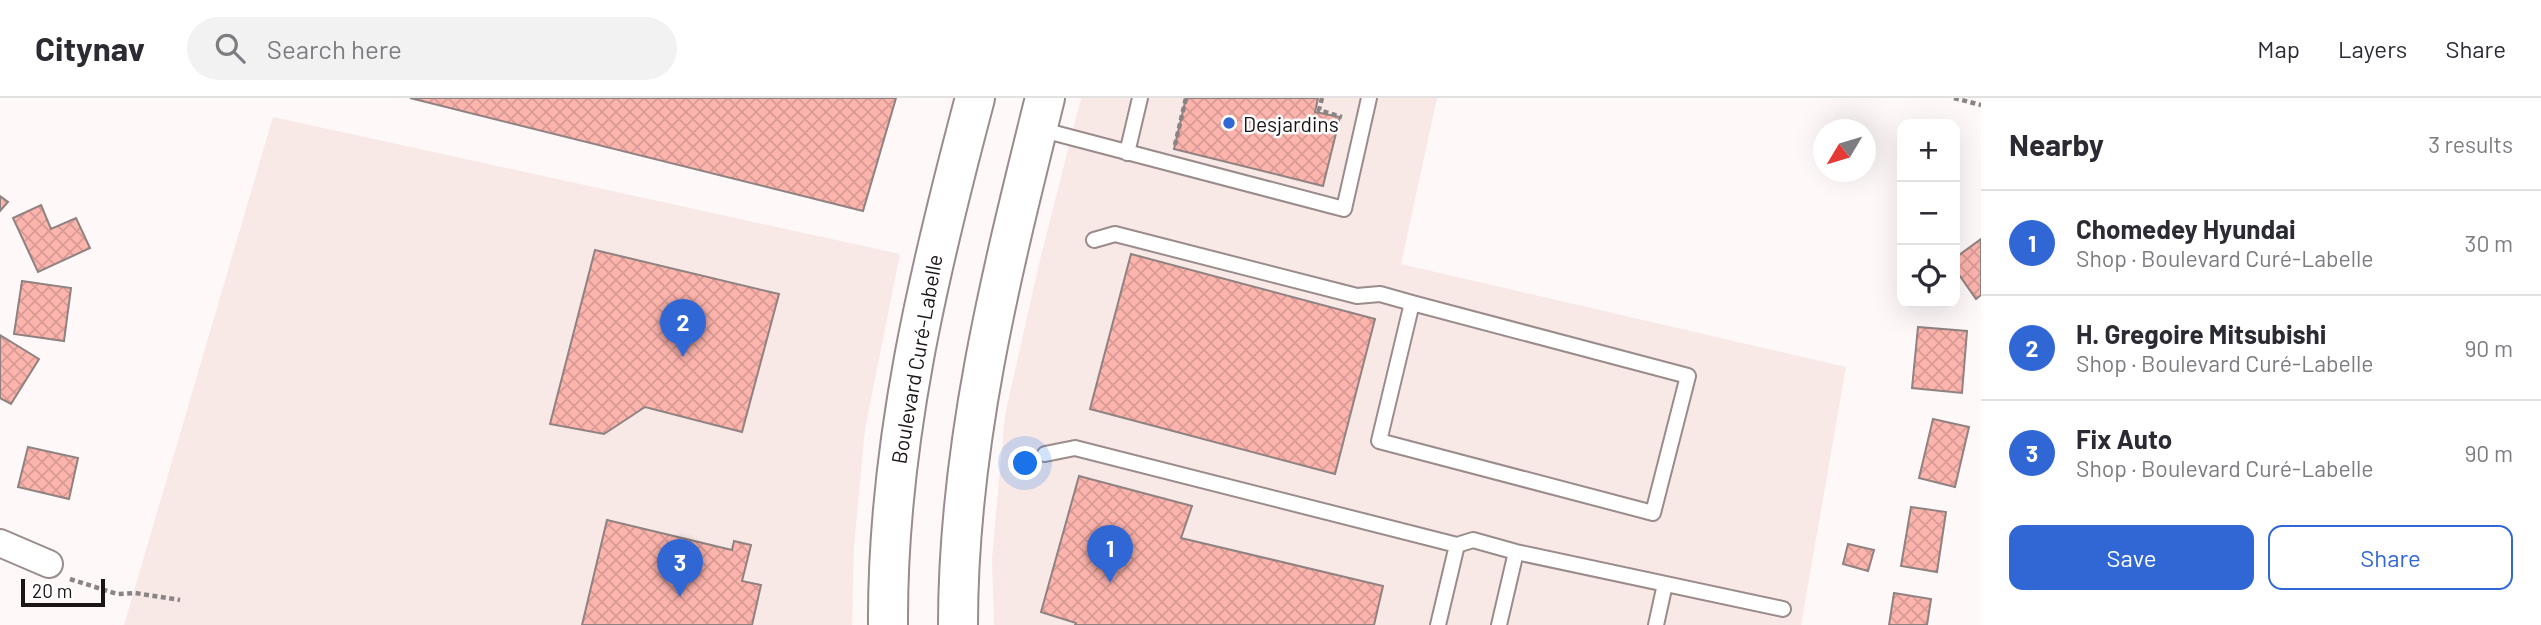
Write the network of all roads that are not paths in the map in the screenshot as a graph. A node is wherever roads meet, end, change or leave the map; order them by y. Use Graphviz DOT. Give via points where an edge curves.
graph roads {
  1 [pos="975,98"];
  2 [pos="1140,98"];
  3 [pos="1370,98"];
  4 [pos="1042,113"];
  5 [pos="1127,153"];
  6 [pos="1094,240"];
  7 [pos="1412,303"];
  8 [pos="1045,454"];
  9 [pos="0,543"];
  10 [pos="1457,545"];
  11 [pos="1516,552"];
  12 [pos="49,564"];
  13 [pos="1665,584"];
  14 [pos="1783,609"];
  15 [pos="888,625"];
  16 [pos="958,625"];
  17 [pos="1438,625"];
  18 [pos="1499,625"];
  19 [pos="1656,625"];
  1 -- 15 [label="main road, Boulevard Curé-Labelle" via="935,252 910,374 893,500"];
  2 -- 5 [label="lane"];
  3 -- 5 [label="lane" via="1344,209"];
  4 -- 5 [label="lane"];
  4 -- 16 [label="main road" via="975,411 962,519"];
  6 -- 7 [label="lane" via="1115,233 1357,296 1380,294"];
  7 -- 7 [label="lane" via="1379,441 1653,513 1688,376"];
  8 -- 10 [label="lane" via="1075,448"];
  9 -- 12 [label="street"];
  10 -- 11 [label="lane" via="1472,540"];
  10 -- 17 [label="lane"];
  11 -- 13 [label="lane"];
  11 -- 18 [label="lane"];
  13 -- 14 [label="lane"];
  13 -- 19 [label="lane"];
}
